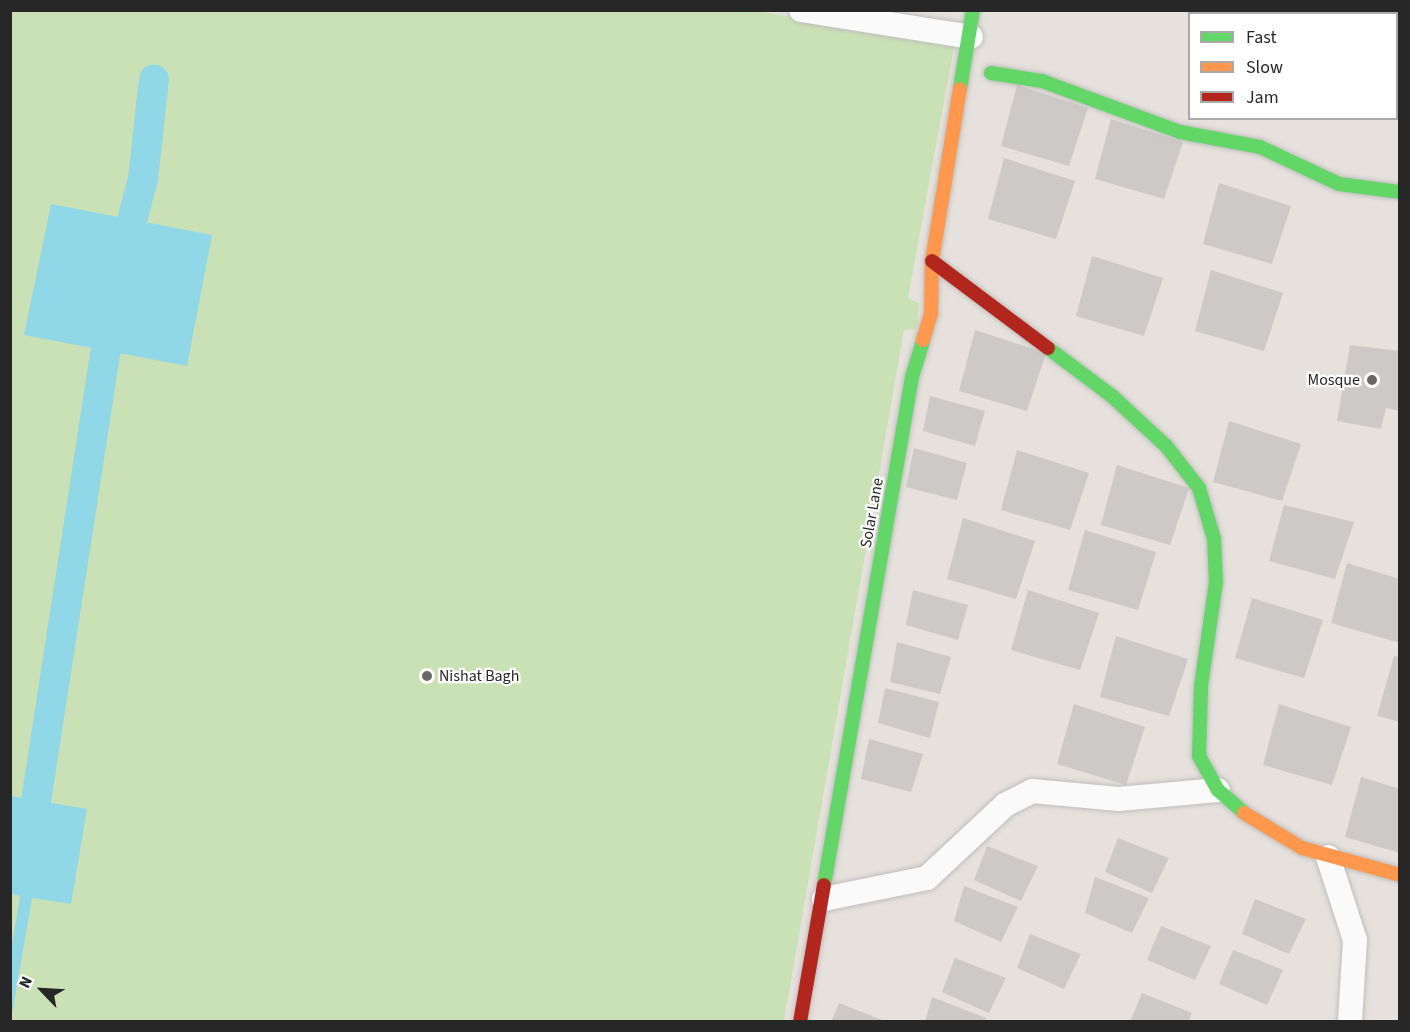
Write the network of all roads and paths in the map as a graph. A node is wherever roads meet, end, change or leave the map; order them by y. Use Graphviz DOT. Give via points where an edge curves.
graph roads {
  1 [pos="801,10"];
  2 [pos="973,10"];
  3 [pos="971,37"];
  4 [pos="991,73"];
  5 [pos="1400,192"];
  6 [pos="932,261"];
  7 [pos="1218,790"];
  8 [pos="1328,857"];
  9 [pos="1400,874"];
  10 [pos="824,899"];
  11 [pos="800,1022"];
  12 [pos="1350,1022"];
  1 -- 3 [label="street"];
  2 -- 3 [label="street, Solar Lane"];
  3 -- 6 [label="street, Solar Lane"];
  4 -- 5 [label="street" via="1052,84 1180,132 1260,147 1339,184"];
  6 -- 7 [label="street" via="1112,396 1167,447 1198,488 1214,539 1216,582 1201,686 1199,756"];
  6 -- 10 [label="street, Solar Lane" via="931,313 912,377"];
  7 -- 8 [label="street" via="1249,818 1302,848"];
  7 -- 10 [label="street" via="1119,799 1032,791 1005,805 927,878"];
  8 -- 9 [label="street"];
  8 -- 12 [label="street" via="1355,940"];
  10 -- 11 [label="street, Solar Lane"];
}
